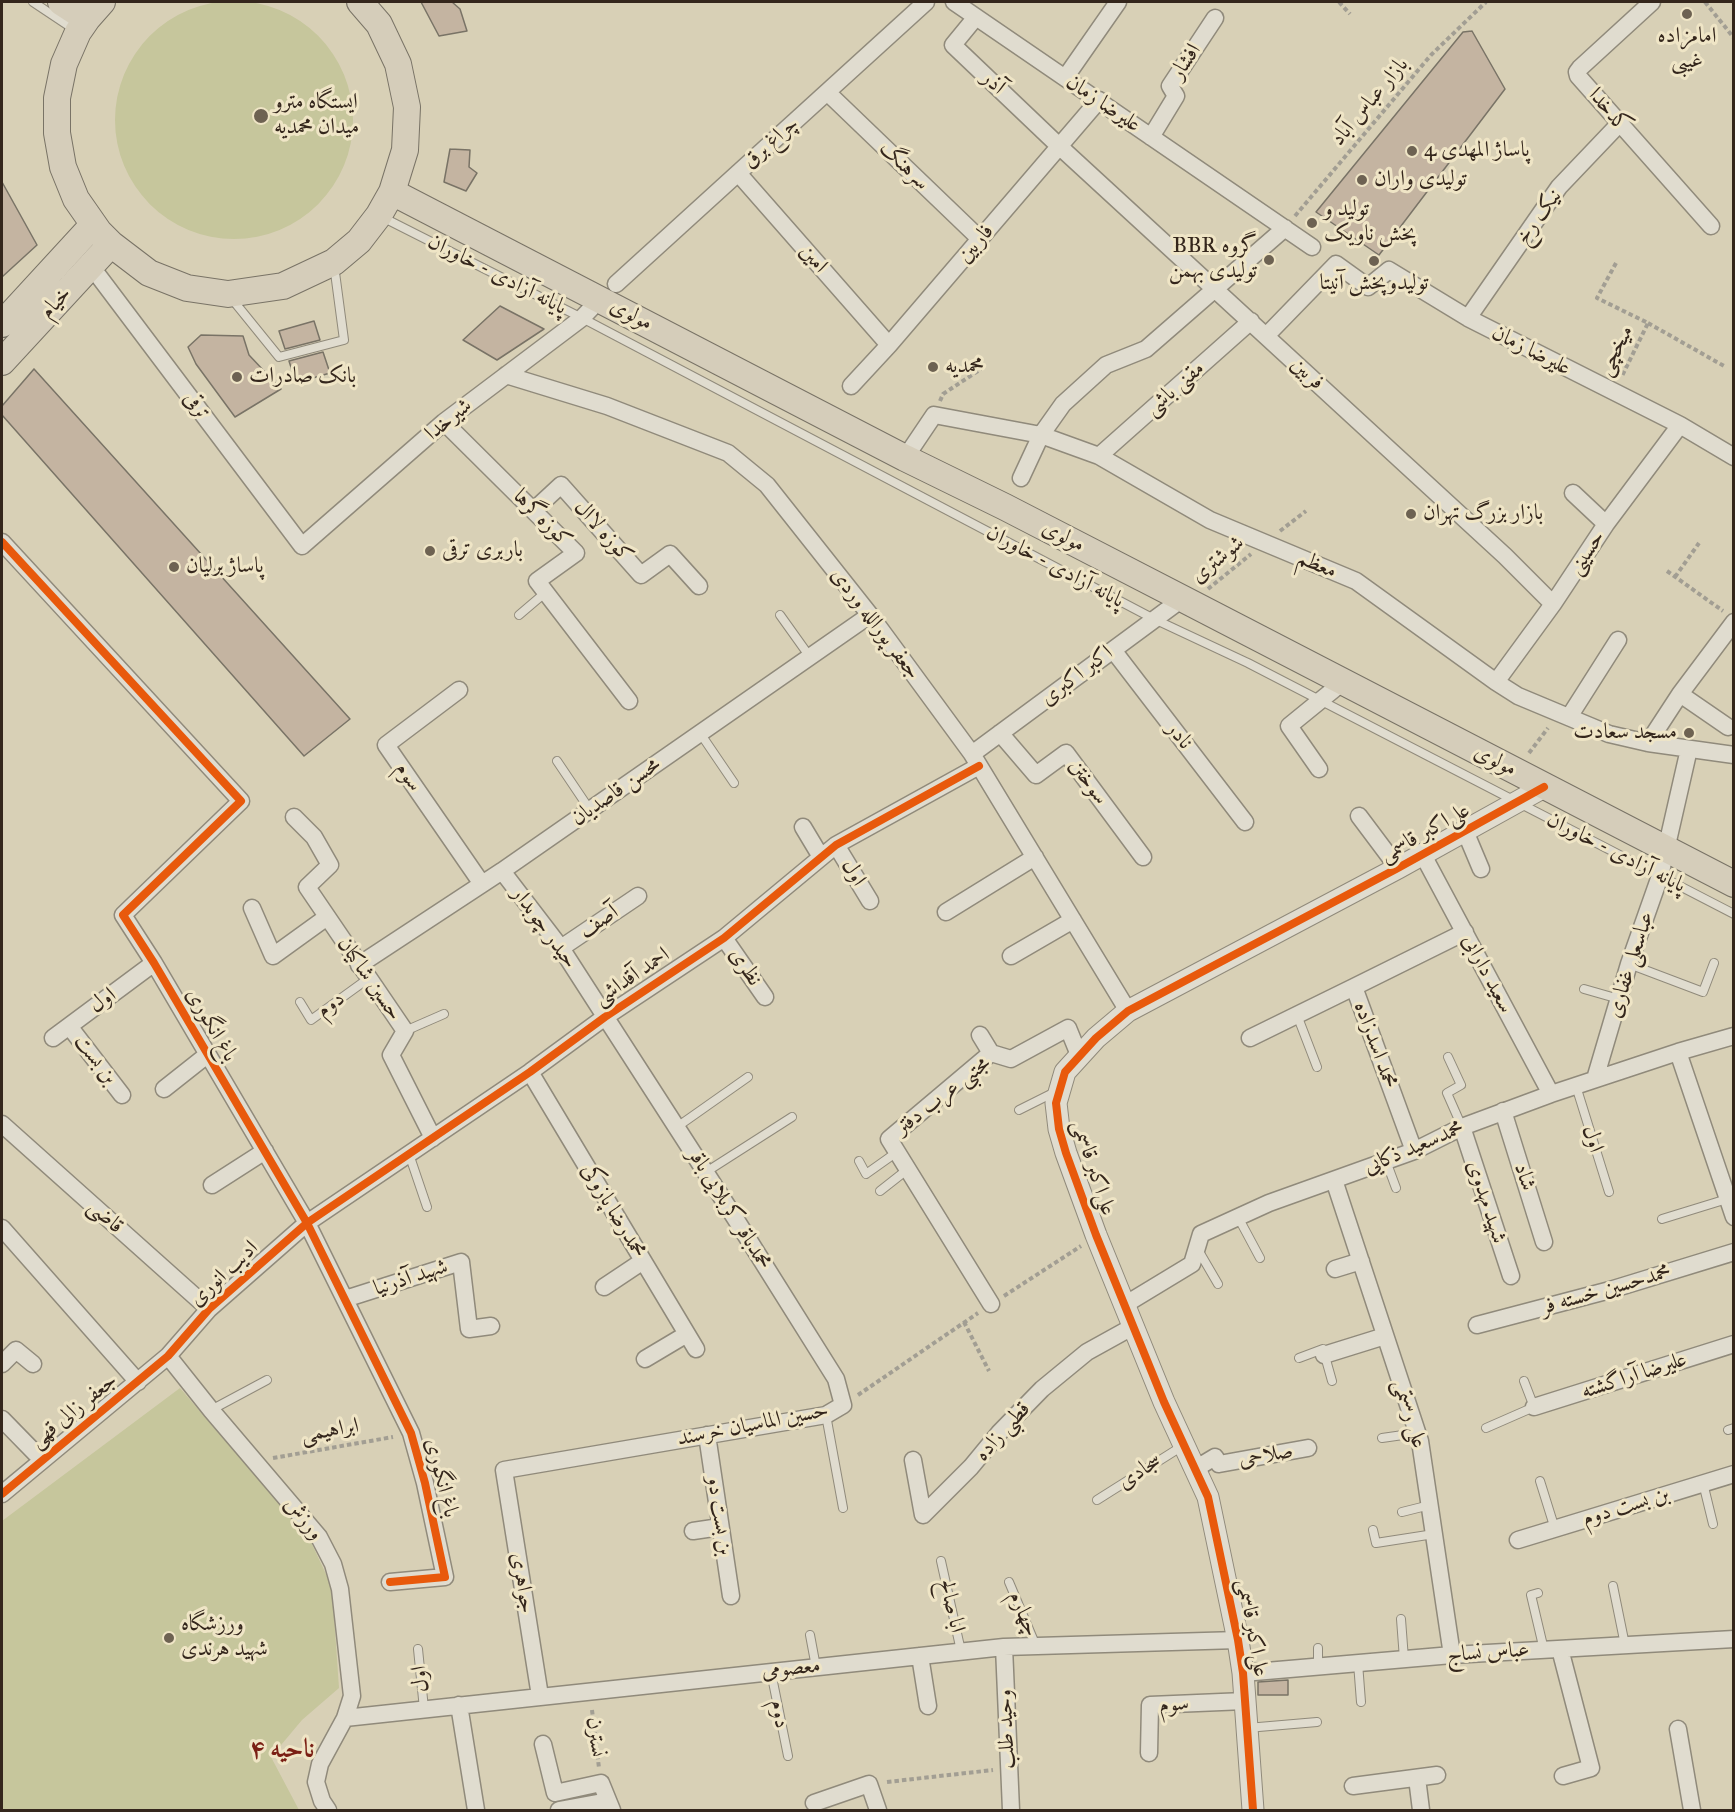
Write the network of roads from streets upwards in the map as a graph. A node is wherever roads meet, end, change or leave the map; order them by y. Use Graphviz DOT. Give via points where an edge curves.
graph roads {
  1 [pos="61,2"];
  2 [pos="360,2"];
  3 [pos="926,2"];
  4 [pos="1118,2"];
  5 [pos="1652,2"];
  6 [pos="960,3"];
  7 [pos="976,17"];
  8 [pos="89,18"];
  9 [pos="1215,18"];
  10 [pos="1065,78"];
  11 [pos="828,93"];
  12 [pos="1099,100"];
  13 [pos="1620,123"];
  14 [pos="1151,137"];
  15 [pos="1059,146"];
  16 [pos="738,173"];
  17 [pos="392,192"];
  18 [pos="93,225"];
  19 [pos="1711,226"];
  20 [pos="1285,228"];
  21 [pos="980,239"];
  22 [pos="111,244"];
  23 [pos="1312,247"];
  24 [pos="91,266"];
  25 [pos="1215,288"];
  26 [pos="608,292"];
  27 [pos="1468,318"];
  28 [pos="1251,321"];
  29 [pos="2,324"];
  30 [pos="1266,336"];
  31 [pos="889,345"];
  32 [pos="2,362"];
  33 [pos="506,375"];
  34 [pos="851,386"];
  35 [pos="444,422"];
  36 [pos="1680,425"];
  37 [pos="1041,435"];
  38 [pos="1099,456"];
  39 [pos="1734,457"];
  40 [pos="905,458"];
  41 [pos="1021,478"];
  42 [pos="1573,493"];
  43 [pos="534,510"];
  44 [pos="1606,524"];
  45 [pos="2,542"];
  46 [pos="302,546"];
  47 [pos="699,586"];
  48 [pos="1186,601"];
  49 [pos="1553,604"];
  50 [pos="870,615"];
  51 [pos="1729,617"];
  52 [pos="1618,640"];
  53 [pos="1113,650"];
  54 [pos="1343,682"];
  55 [pos="1496,682"];
  56 [pos="459,690"];
  57 [pos="1680,694"];
  58 [pos="629,701"];
  59 [pos="1564,715"];
  60 [pos="1728,728"];
  61 [pos="1000,733"];
  62 [pos="1648,743"];
  63 [pos="1689,749"];
  64 [pos="1734,755"];
  65 [pos="976,760"];
  66 [pos="1319,769"];
  67 [pos="1544,786"];
  68 [pos="1359,816"];
  69 [pos="294,817"];
  70 [pos="1245,822"];
  71 [pos="802,827"];
  72 [pos="1466,831"];
  73 [pos="836,845"];
  74 [pos="1667,850"];
  75 [pos="1423,855"];
  76 [pos="821,857"];
  77 [pos="1035,857"];
  78 [pos="1143,857"];
  79 [pos="1398,868"];
  80 [pos="1481,869"];
  81 [pos="502,871"];
  82 [pos="482,884"];
  83 [pos="1734,884"];
  84 [pos="638,896"];
  85 [pos="870,901"];
  86 [pos="252,908"];
  87 [pos="946,912"];
  88 [pos="327,917"];
  89 [pos="1073,920"];
  90 [pos="1465,933"];
  91 [pos="724,938"];
  92 [pos="561,948"];
  93 [pos="1011,956"];
  94 [pos="154,963"];
  95 [pos="364,971"];
  96 [pos="1354,987"];
  97 [pos="765,997"];
  98 [pos="1128,1011"];
  99 [pos="605,1017"];
  100 [pos="69,1026"];
  101 [pos="980,1035"];
  102 [pos="1734,1036"];
  103 [pos="53,1038"];
  104 [pos="1250,1038"];
  105 [pos="1678,1052"];
  106 [pos="991,1053"];
  107 [pos="207,1055"];
  108 [pos="1079,1055"];
  109 [pos="530,1072"];
  110 [pos="1595,1079"];
  111 [pos="164,1089"];
  112 [pos="1551,1094"];
  113 [pos="122,1095"];
  114 [pos="1503,1111"];
  115 [pos="2,1124"];
  116 [pos="1462,1128"];
  117 [pos="433,1138"];
  118 [pos="265,1151"];
  119 [pos="1414,1151"];
  120 [pos="1334,1180"];
  121 [pos="212,1185"];
  122 [pos="1734,1217"];
  123 [pos="307,1223"];
  124 [pos="2,1228"];
  125 [pos="1544,1242"];
  126 [pos="1734,1252"];
  127 [pos="643,1260"];
  128 [pos="1361,1261"];
  129 [pos="1335,1269"];
  130 [pos="1510,1276"];
  131 [pos="604,1287"];
  132 [pos="345,1299"];
  133 [pos="991,1304"];
  134 [pos="1126,1304"];
  135 [pos="209,1309"];
  136 [pos="1477,1325"];
  137 [pos="491,1326"];
  138 [pos="1134,1326"];
  139 [pos="687,1335"];
  140 [pos="1385,1336"];
  141 [pos="1734,1344"];
  142 [pos="696,1349"];
  143 [pos="1324,1355"];
  144 [pos="168,1356"];
  145 [pos="645,1359"];
  146 [pos="2,1364"];
  147 [pos="33,1364"];
  148 [pos="138,1382"];
  149 [pos="843,1405"];
  150 [pos="1534,1407"];
  151 [pos="2,1419"];
  152 [pos="707,1435"];
  153 [pos="1308,1448"];
  154 [pos="42,1460"];
  155 [pos="913,1460"];
  156 [pos="1195,1469"];
  157 [pos="504,1470"];
  158 [pos="1734,1474"];
  159 [pos="2,1494"];
  160 [pos="720,1527"];
  161 [pos="693,1531"];
  162 [pos="1518,1540"];
  163 [pos="390,1582"];
  164 [pos="731,1596"];
  165 [pos="1734,1639"];
  166 [pos="1238,1640"];
  167 [pos="1004,1647"];
  168 [pos="1552,1649"];
  169 [pos="1452,1655"];
  170 [pos="921,1656"];
  171 [pos="1244,1674"];
  172 [pos="540,1696"];
  173 [pos="1245,1701"];
  174 [pos="459,1705"];
  175 [pos="928,1706"];
  176 [pos="345,1718"];
  177 [pos="1678,1729"];
  178 [pos="543,1744"];
  179 [pos="1149,1753"];
  180 [pos="1437,1775"];
  181 [pos="1563,1776"];
  182 [pos="1417,1778"];
  183 [pos="1353,1786"];
  184 [pos="814,1803"];
  185 [pos="610,1806"];
  186 [pos="328,1810"];
  187 [pos="476,1810"];
  188 [pos="559,1810"];
  189 [pos="878,1810"];
  190 [pos="1011,1810"];
  191 [pos="1253,1810"];
  192 [pos="1421,1810"];
  193 [pos="1692,1810"];
  1 -- 8 [label="main road"];
  2 -- 17 [label="main road" via="380,24 398,64 407,106 405,150"];
  3 -- 11 [label="street, چراغ برق"];
  4 -- 10 [label="street"];
  5 -- 13 [label="street, کدخدا" via="1577,72"];
  6 -- 7 [label="street, علیرضا زمان"];
  7 -- 10 [label="street, علیرضا زمان"];
  7 -- 15 [label="street, آذر" via="953,45"];
  8 -- 18 [label="main road" via="64,64 57,98 57,133 63,167 76,199"];
  9 -- 14 [label="street, افشار" via="1170,86 1176,96"];
  10 -- 12 [label="street, علیرضا زمان"];
  11 -- 16 [label="street, چراغ برق"];
  11 -- 21 [label="street, سرهنگ"];
  12 -- 14 [label="street, علیرضا زمان"];
  12 -- 15 [label="street, فاربین"];
  13 -- 19 [label="street, کدخدا"];
  13 -- 27 [label="street, نیک رخ" via="1559,188"];
  14 -- 20 [label="street, علیرضا زمان"];
  15 -- 21 [label="street, فاربین"];
  15 -- 25 [label="street, فربین"];
  16 -- 26 [label="street, چراغ برق"];
  16 -- 31 [label="street, امین"];
  17 -- 22 [label="main road" via="359,241 334,262 283,286 228,294 187,288 149,273"];
  17 -- 26 [label="main road, مولوی"];
  18 -- 22 [label="main road"];
  18 -- 29 [label="main road"];
  20 -- 23 [label="street, علیرضا زمان"];
  20 -- 25 [label="street"];
  21 -- 31 [label="street, فاربین"];
  22 -- 24 [label="main road, خیام"];
  24 -- 32 [label="main road, خیام"];
  24 -- 46 [label="street, ترقی"];
  25 -- 28 [label="street, فربین"];
  25 -- 37 [label="street" via="1146,348 1106,365 1063,404"];
  26 -- 33 [label="street, شیرخدا" via="582,318"];
  26 -- 40 [label="main road, مولوی"];
  27 -- 30 [label="street, علیرضا زمان" via="1389,270 1368,286 1336,264"];
  27 -- 36 [label="street, علیرضا زمان"];
  28 -- 30 [label="street, فربین"];
  28 -- 38 [label="street, مقنی باشی"];
  30 -- 49 [label="street, فربین"];
  31 -- 34 [label="street, فاربین"];
  33 -- 35 [label="street, شیرخدا"];
  33 -- 50 [label="street, جعفر پورالله وردی" via="607,406 728,453 767,485"];
  35 -- 43 [label="street, کوزه‌گرها"];
  35 -- 46 [label="street, شیرخدا"];
  36 -- 39 [label="street, علیرضا زمان"];
  36 -- 44 [label="street, حسینی"];
  37 -- 38 [label="street, معظم"];
  37 -- 40 [label="street, معظم" via="934,415"];
  37 -- 41 [label="street"];
  38 -- 55 [label="street, معظم" via="1210,520 1356,581"];
  40 -- 48 [label="main road, مولوی"];
  42 -- 44 [label="street"];
  43 -- 47 [label="street, کوزه لاال" via="561,485 641,575 670,554"];
  43 -- 58 [label="street, کوزه‌گرها" via="576,553 537,581"];
  44 -- 49 [label="street, حسینی"];
  45 -- 94 [label="street, باغ انگوری" via="241,801 123,915"];
  48 -- 53 [label="street, اکبر اکبری"];
  48 -- 54 [label="main road, مولوی"];
  49 -- 55 [label="street, حسینی"];
  50 -- 65 [label="street, جعفر پورالله وردی"];
  50 -- 81 [label="street, محسن قاصدیان"];
  51 -- 57 [label="street"];
  52 -- 59 [label="street"];
  53 -- 61 [label="street, اکبر اکبری"];
  53 -- 70 [label="street, نادر"];
  54 -- 66 [label="street" via="1290,726"];
  54 -- 67 [label="main road, مولوی"];
  55 -- 59 [label="street, معظم"];
  56 -- 82 [label="street, سوم" via="386,745"];
  57 -- 60 [label="street"];
  57 -- 62 [label="street"];
  59 -- 62 [label="street, معظم" via="1609,734"];
  61 -- 65 [label="street, اکبر اکبری"];
  61 -- 78 [label="street, سوختن" via="1036,775 1066,753"];
  62 -- 63 [label="street, معظم"];
  63 -- 64 [label="street, معظم"];
  63 -- 74 [label="street, عباسعلی غفاری"];
  65 -- 73 [label="street, احمد آقداشی"];
  65 -- 77 [label="street, جعفر پورالله وردی"];
  67 -- 72 [label="street, علی‌اکبر قاسمی"];
  67 -- 74 [label="main road, مولوی"];
  68 -- 79 [label="street"];
  69 -- 88 [label="street, حسین شاکیان" via="314,837 330,865 307,887"];
  71 -- 76 [label="street"];
  72 -- 75 [label="street, علی‌اکبر قاسمی"];
  72 -- 80 [label="street"];
  73 -- 76 [label="street, احمد آقداشی"];
  73 -- 85 [label="street, اول"];
  74 -- 83 [label="main road, مولوی"];
  74 -- 110 [label="street, عباسعلی غفاری"];
  75 -- 79 [label="street, علی‌اکبر قاسمی"];
  75 -- 90 [label="street, سعید دارابی"];
  76 -- 91 [label="street, احمد آقداشی"];
  77 -- 87 [label="street"];
  77 -- 89 [label="street, جعفر پورالله وردی"];
  79 -- 98 [label="street, علی‌اکبر قاسمی"];
  81 -- 82 [label="street, محسن قاصدیان"];
  81 -- 92 [label="street, حیدر چوبدار"];
  82 -- 95 [label="street, محسن قاصدیان"];
  84 -- 92 [label="street, آصف"];
  86 -- 88 [label="street" via="273,956"];
  88 -- 95 [label="street, حسین شاکیان"];
  89 -- 93 [label="street"];
  89 -- 98 [label="street, جعفر پورالله وردی"];
  90 -- 96 [label="street, محمد اسدزاده"];
  90 -- 112 [label="street, سعید دارابی"];
  91 -- 97 [label="street, نظری"];
  91 -- 99 [label="street, احمد آقداشی"];
  92 -- 99 [label="street, حیدر چوبدار"];
  94 -- 100 [label="street, اول"];
  94 -- 107 [label="street, باغ انگوری"];
  95 -- 117 [label="street, حسین شاکیان" via="405,1031 391,1055"];
  96 -- 104 [label="street"];
  96 -- 119 [label="street, محمد اسدزاده"];
  98 -- 108 [label="street, علی‌اکبر قاسمی"];
  99 -- 109 [label="street, احمد آقداشی"];
  99 -- 149 [label="street, محمدباقر کربلایی باقر" via="836,1379"];
  100 -- 103 [label="street, اول"];
  100 -- 113 [label="street, بن بست"];
  101 -- 106 [label="street"];
  102 -- 105 [label="street, محمدسعید ذکایی"];
  105 -- 110 [label="street, محمدسعید ذکایی"];
  105 -- 122 [label="street"];
  106 -- 108 [label="street, مجتبی عرب دفتر" via="1011,1059 1068,1028"];
  106 -- 133 [label="street, مجتبی عرب دفتر" via="893,1145"];
  107 -- 111 [label="street"];
  107 -- 118 [label="street, باغ انگوری"];
  108 -- 134 [label="street, علی‌اکبر قاسمی" via="1065,1072 1056,1103 1059,1129 1096,1235"];
  109 -- 117 [label="street, احمد آقداشی"];
  109 -- 127 [label="street, محمدرضا پازوکی"];
  110 -- 112 [label="street, محمدسعید ذکایی"];
  112 -- 114 [label="street, محمدسعید ذکایی"];
  114 -- 116 [label="street, محمدسعید ذکایی"];
  114 -- 125 [label="street, شاد"];
  115 -- 135 [label="street, قاضی"];
  116 -- 119 [label="street, محمدسعید ذکایی"];
  116 -- 130 [label="street, شهید مهدوی"];
  117 -- 123 [label="street, احمد آقداشی"];
  118 -- 121 [label="street"];
  118 -- 123 [label="street, باغ انگوری"];
  119 -- 120 [label="street, محمدسعید ذکایی"];
  120 -- 128 [label="street, علی رستمی"];
  120 -- 134 [label="street, محمدسعید ذکایی" via="1269,1203 1201,1234 1192,1264"];
  123 -- 132 [label="street, باغ انگوری"];
  123 -- 135 [label="street, ادیب انوری"];
  124 -- 148 [label="street"];
  126 -- 136 [label="street, محمدحسین خسته فر"];
  127 -- 131 [label="street"];
  127 -- 139 [label="street, محمدرضا پازوکی"];
  128 -- 129 [label="street"];
  128 -- 140 [label="street, علی رستمی"];
  132 -- 137 [label="street, شهید آذرنیا" via="461,1262 469,1329"];
  132 -- 163 [label="street, باغ انگوری" via="411,1433 445,1577"];
  134 -- 138 [label="street, علی‌اکبر قاسمی"];
  135 -- 144 [label="street, ادیب انوری"];
  138 -- 155 [label="street, قطبی زاده" via="1087,1352 1042,1389 999,1433 926,1521"];
  138 -- 156 [label="street, علی‌اکبر قاسمی"];
  139 -- 142 [label="street, محمدرضا پازوکی"];
  139 -- 145 [label="street"];
  140 -- 143 [label="street"];
  140 -- 169 [label="street, علی رستمی" via="1420,1442"];
  141 -- 150 [label="street, علیرضا آراگشته"];
  144 -- 148 [label="street, جعفر زالی قهی"];
  144 -- 176 [label="street, ورزش" via="319,1536 333,1564 340,1589 352,1696"];
  146 -- 147 [label="street" via="16,1350"];
  148 -- 154 [label="street, جعفر زالی قهی"];
  149 -- 152 [label="street, حسین الماسیان خرسند" via="826,1415"];
  151 -- 154 [label="street"];
  152 -- 157 [label="street, حسین الماسیان خرسند"];
  152 -- 160 [label="street, بن بست دو"];
  153 -- 156 [label="street, صلاحی" via="1219,1464 1215,1457"];
  154 -- 159 [label="street, جعفر زالی قهی"];
  156 -- 166 [label="street, علی‌اکبر قاسمی" via="1208,1497"];
  157 -- 172 [label="street, جواهری"];
  158 -- 162 [label="street, بن بست دوم"];
  160 -- 161 [label="street"];
  160 -- 164 [label="street, بن بست دو"];
  165 -- 168 [label="street, عباس نساج"];
  166 -- 167 [label="street, معصومی"];
  166 -- 171 [label="street, علی‌اکبر قاسمی"];
  167 -- 170 [label="street, معصومی"];
  167 -- 190 [label="street, وحید طلب"];
  168 -- 169 [label="street, عباس نساج"];
  168 -- 181 [label="street" via="1591,1768"];
  169 -- 171 [label="street, عباس نساج"];
  170 -- 172 [label="street, معصومی"];
  170 -- 175 [label="street"];
  171 -- 173 [label="street, علی‌اکبر قاسمی"];
  172 -- 174 [label="street, معصومی"];
  173 -- 179 [label="street, سوم" via="1149,1705"];
  173 -- 191 [label="street, علی‌اکبر قاسمی"];
  174 -- 176 [label="street, معصومی"];
  174 -- 187 [label="street"];
  176 -- 186 [label="street, ورزش" via="320,1764 316,1782"];
  177 -- 193 [label="street"];
  178 -- 185 [label="street, نسترن" via="555,1793 602,1783"];
  180 -- 182 [label="street"];
  182 -- 183 [label="street"];
  182 -- 192 [label="street"];
  184 -- 189 [label="street" via="869,1784"];
  185 -- 188 [label="street"];
}
